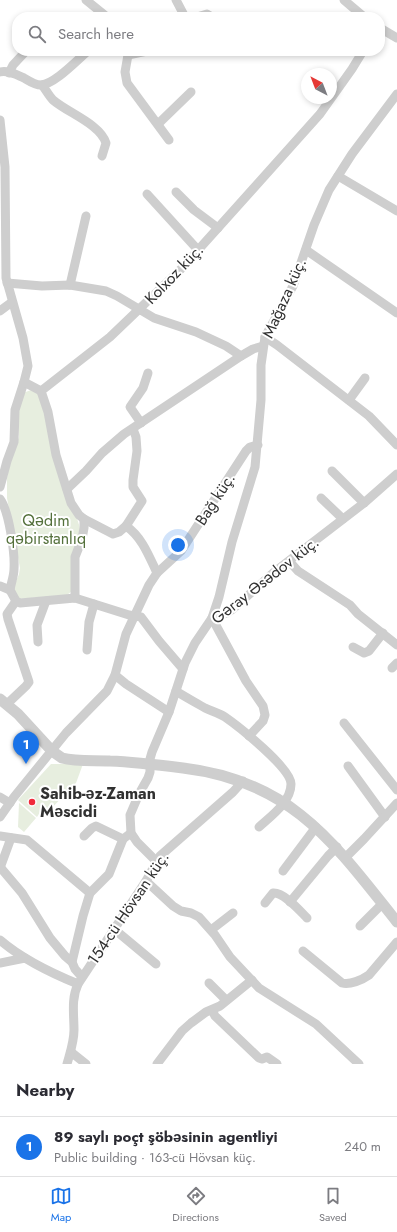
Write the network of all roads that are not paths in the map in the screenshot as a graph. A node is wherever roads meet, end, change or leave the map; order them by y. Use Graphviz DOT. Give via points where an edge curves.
graph roads {
  1 [pos="86,0"];
  2 [pos="176,0"];
  3 [pos="344,0"];
  4 [pos="101,12"];
  5 [pos="182,12"];
  6 [pos="358,12"];
  7 [pos="385,31"];
  8 [pos="397,38"];
  9 [pos="21,56"];
  10 [pos="82,56"];
  11 [pos="126,56"];
  12 [pos="359,56"];
  13 [pos="4,72"];
  14 [pos="42,85"];
  15 [pos="191,92"];
  16 [pos="397,94"];
  17 [pos="0,120"];
  18 [pos="158,124"];
  19 [pos="1,132"];
  20 [pos="169,140"];
  21 [pos="102,156"];
  22 [pos="338,176"];
  23 [pos="176,192"];
  24 [pos="147,194"];
  25 [pos="397,211"];
  26 [pos="86,216"];
  27 [pos="218,228"];
  28 [pos="198,250"];
  29 [pos="306,250"];
  30 [pos="6,283"];
  31 [pos="70,285"];
  32 [pos="12,302"];
  33 [pos="139,310"];
  34 [pos="0,312"];
  35 [pos="397,313"];
  36 [pos="265,337"];
  37 [pos="263,346"];
  38 [pos="241,356"];
  39 [pos="148,373"];
  40 [pos="365,378"];
  41 [pos="24,382"];
  42 [pos="41,391"];
  43 [pos="349,400"];
  44 [pos="141,423"];
  45 [pos="133,429"];
  46 [pos="258,445"];
  47 [pos="397,445"];
  48 [pos="3,466"];
  49 [pos="332,471"];
  50 [pos="397,474"];
  51 [pos="0,487"];
  52 [pos="67,489"];
  53 [pos="321,498"];
  54 [pos="0,500"];
  55 [pos="364,503"];
  56 [pos="84,519"];
  57 [pos="343,519"];
  58 [pos="126,526"];
  59 [pos="289,561"];
  60 [pos="157,573"];
  61 [pos="0,586"];
  62 [pos="10,590"];
  63 [pos="75,598"];
  64 [pos="16,601"];
  65 [pos="46,601"];
  66 [pos="94,604"];
  67 [pos="135,615"];
  68 [pos="212,618"];
  69 [pos="383,633"];
  70 [pos="38,642"];
  71 [pos="397,646"];
  72 [pos="353,647"];
  73 [pos="87,650"];
  74 [pos="183,668"];
  75 [pos="115,675"];
  76 [pos="176,691"];
  77 [pos="4,702"];
  78 [pos="169,712"];
  79 [pos="344,723"];
  80 [pos="249,736"];
  81 [pos="52,751"];
  82 [pos="150,765"];
  83 [pos="348,766"];
  84 [pos="243,781"];
  85 [pos="397,790"];
  86 [pos="0,797"];
  87 [pos="285,802"];
  88 [pos="10,803"];
  89 [pos="397,803"];
  90 [pos="385,816"];
  91 [pos="0,817"];
  92 [pos="316,826"];
  93 [pos="259,827"];
  94 [pos="0,836"];
  95 [pos="84,836"];
  96 [pos="127,836"];
  97 [pos="11,838"];
  98 [pos="337,847"];
  99 [pos="346,857"];
  100 [pos="156,861"];
  101 [pos="0,868"];
  102 [pos="283,871"];
  103 [pos="146,881"];
  104 [pos="90,893"];
  105 [pos="290,902"];
  106 [pos="265,903"];
  107 [pos="382,904"];
  108 [pos="233,913"];
  109 [pos="307,918"];
  110 [pos="397,922"];
  111 [pos="360,926"];
  112 [pos="114,929"];
  113 [pos="211,930"];
  114 [pos="0,940"];
  115 [pos="397,942"];
  116 [pos="303,951"];
  117 [pos="25,958"];
  118 [pos="72,962"];
  119 [pos="0,963"];
  120 [pos="156,964"];
  121 [pos="80,980"];
  122 [pos="252,980"];
  123 [pos="209,983"];
  124 [pos="226,1000"];
  125 [pos="212,1010"];
  126 [pos="71,1052"];
  127 [pos="67,1064"];
  128 [pos="86,1064"];
  129 [pos="156,1064"];
  130 [pos="277,1064"];
  131 [pos="359,1064"];
  1 -- 4 [label="street"];
  2 -- 5 [label="street"];
  3 -- 6 [label="street"];
  7 -- 8 [label="street"];
  9 -- 13 [label="street"];
  10 -- 14 [label="street" via="52,81"];
  11 -- 18 [label="street" via="127,83"];
  12 -- 27 [label="street, Kolxoz küç." via="320,114"];
  13 -- 14 [label="street"];
  14 -- 21 [label="street" via="54,100 101,134 106,144"];
  15 -- 18 [label="street"];
  16 -- 22 [label="street, Mağaza küç."];
  17 -- 19 [label="street"];
  18 -- 20 [label="street"];
  19 -- 30 [label="street" via="5,168"];
  22 -- 25 [label="street"];
  22 -- 29 [label="street, Mağaza küç." via="328,190"];
  23 -- 27 [label="street"];
  24 -- 28 [label="street"];
  26 -- 31 [label="street"];
  27 -- 28 [label="street, Kolxoz küç."];
  28 -- 33 [label="street, Kolxoz küç."];
  29 -- 35 [label="street"];
  29 -- 36 [label="street, Mağaza küç." via="293,286"];
  30 -- 31 [label="street"];
  30 -- 32 [label="street"];
  31 -- 33 [label="street" via="106,291"];
  32 -- 34 [label="street"];
  32 -- 41 [label="street" via="28,366"];
  33 -- 38 [label="street" via="214,340"];
  33 -- 42 [label="street, Kolxoz küç." via="110,337"];
  36 -- 37 [label="street, Mağaza küç."];
  36 -- 43 [label="street"];
  37 -- 38 [label="street"];
  37 -- 46 [label="street, Mağaza küç."];
  38 -- 44 [label="street"];
  39 -- 44 [label="street" via="143,388 130,408"];
  40 -- 43 [label="street"];
  41 -- 42 [label="street"];
  41 -- 48 [label="street" via="15,410 14,442"];
  42 -- 52 [label="street"];
  43 -- 47 [label="street" via="369,416"];
  44 -- 45 [label="street"];
  45 -- 52 [label="street" via="102,453"];
  45 -- 58 [label="street" via="137,450 132,480 133,487 142,501"];
  46 -- 60 [label="street, Bağ küç." via="246,451 181,551"];
  46 -- 68 [label="street, Mağaza küç." via="255,467"];
  48 -- 51 [label="street"];
  49 -- 55 [label="street"];
  50 -- 55 [label="street, Gəray Əsədov küç."];
  52 -- 56 [label="street" via="71,503"];
  53 -- 57 [label="street"];
  54 -- 62 [label="street" via="10,526 14,556"];
  55 -- 57 [label="street, Gəray Əsədov küç."];
  56 -- 58 [label="street" via="113,534"];
  56 -- 63 [label="street" via="82,539 75,556"];
  57 -- 59 [label="street, Gəray Əsədov küç."];
  58 -- 60 [label="street" via="138,536"];
  59 -- 68 [label="street, Gəray Əsədov küç." via="233,609"];
  59 -- 69 [label="street" via="298,571 347,603"];
  60 -- 67 [label="street, Bağ küç."];
  61 -- 62 [label="street"];
  62 -- 64 [label="street"];
  63 -- 65 [label="street"];
  63 -- 66 [label="street"];
  64 -- 65 [label="street"];
  64 -- 77 [label="street" via="7,614 29,682"];
  65 -- 70 [label="street" via="37,625"];
  66 -- 67 [label="street"];
  66 -- 73 [label="street" via="89,622"];
  67 -- 74 [label="street" via="145,621"];
  67 -- 75 [label="street, Bağ küç." via="126,634"];
  68 -- 74 [label="street, Gəray Əsədov küç." via="195,643"];
  68 -- 80 [label="street" via="246,681 263,706 263,721"];
  69 -- 71 [label="street"];
  69 -- 72 [label="street" via="369,651 364,653"];
  74 -- 76 [label="street, Gəray Əsədov küç."];
  75 -- 78 [label="street"];
  75 -- 81 [label="street, Bağ küç." via="107,691"];
  76 -- 78 [label="street, Gəray Əsədov küç."];
  76 -- 80 [label="street" via="223,716"];
  77 -- 81 [label="street"];
  78 -- 82 [label="street, Gəray Əsədov küç." via="152,752"];
  79 -- 85 [label="street"];
  80 -- 87 [label="street" via="290,777 291,784"];
  81 -- 82 [label="street" via="66,759"];
  81 -- 88 [label="street, Bağ küç."];
  82 -- 84 [label="street" via="184,768"];
  82 -- 96 [label="street, Gəray Əsədov küç." via="148,778 132,809"];
  83 -- 90 [label="street"];
  84 -- 87 [label="street"];
  84 -- 100 [label="street, 154-cü Hövsan küç."];
  86 -- 88 [label="street"];
  87 -- 92 [label="street"];
  87 -- 93 [label="street"];
  88 -- 91 [label="street, Bağ küç."];
  89 -- 90 [label="street"];
  90 -- 99 [label="street"];
  92 -- 98 [label="street"];
  92 -- 102 [label="street"];
  94 -- 97 [label="street"];
  95 -- 96 [label="street" via="96,826"];
  96 -- 100 [label="street" via="138,842"];
  96 -- 104 [label="street" via="110,874"];
  97 -- 101 [label="street"];
  97 -- 104 [label="street" via="27,840"];
  98 -- 99 [label="street"];
  98 -- 105 [label="street"];
  99 -- 107 [label="street"];
  100 -- 103 [label="street, 154-cü Hövsan küç."];
  101 -- 118 [label="street" via="22,893 50,938"];
  103 -- 112 [label="street, 154-cü Hövsan küç."];
  103 -- 113 [label="street" via="173,906 199,917"];
  104 -- 118 [label="street"];
  105 -- 106 [label="street" via="276,892"];
  105 -- 109 [label="street"];
  107 -- 110 [label="street"];
  107 -- 111 [label="street"];
  108 -- 113 [label="street"];
  112 -- 120 [label="street"];
  112 -- 121 [label="street, 154-cü Hövsan küç."];
  113 -- 122 [label="street" via="230,957"];
  114 -- 117 [label="street"];
  115 -- 116 [label="street" via="369,976 346,984"];
  117 -- 119 [label="street"];
  117 -- 121 [label="street"];
  118 -- 121 [label="street"];
  121 -- 126 [label="street, 154-cü Hövsan küç." via="74,993"];
  122 -- 124 [label="street"];
  122 -- 131 [label="street" via="260,988 316,1024"];
  123 -- 124 [label="street"];
  124 -- 125 [label="street"];
  125 -- 129 [label="street" via="198,1017 182,1031"];
  125 -- 130 [label="street" via="258,1058 267,1057"];
  126 -- 127 [label="street, 154-cü Hövsan küç."];
  126 -- 128 [label="street"];
}
